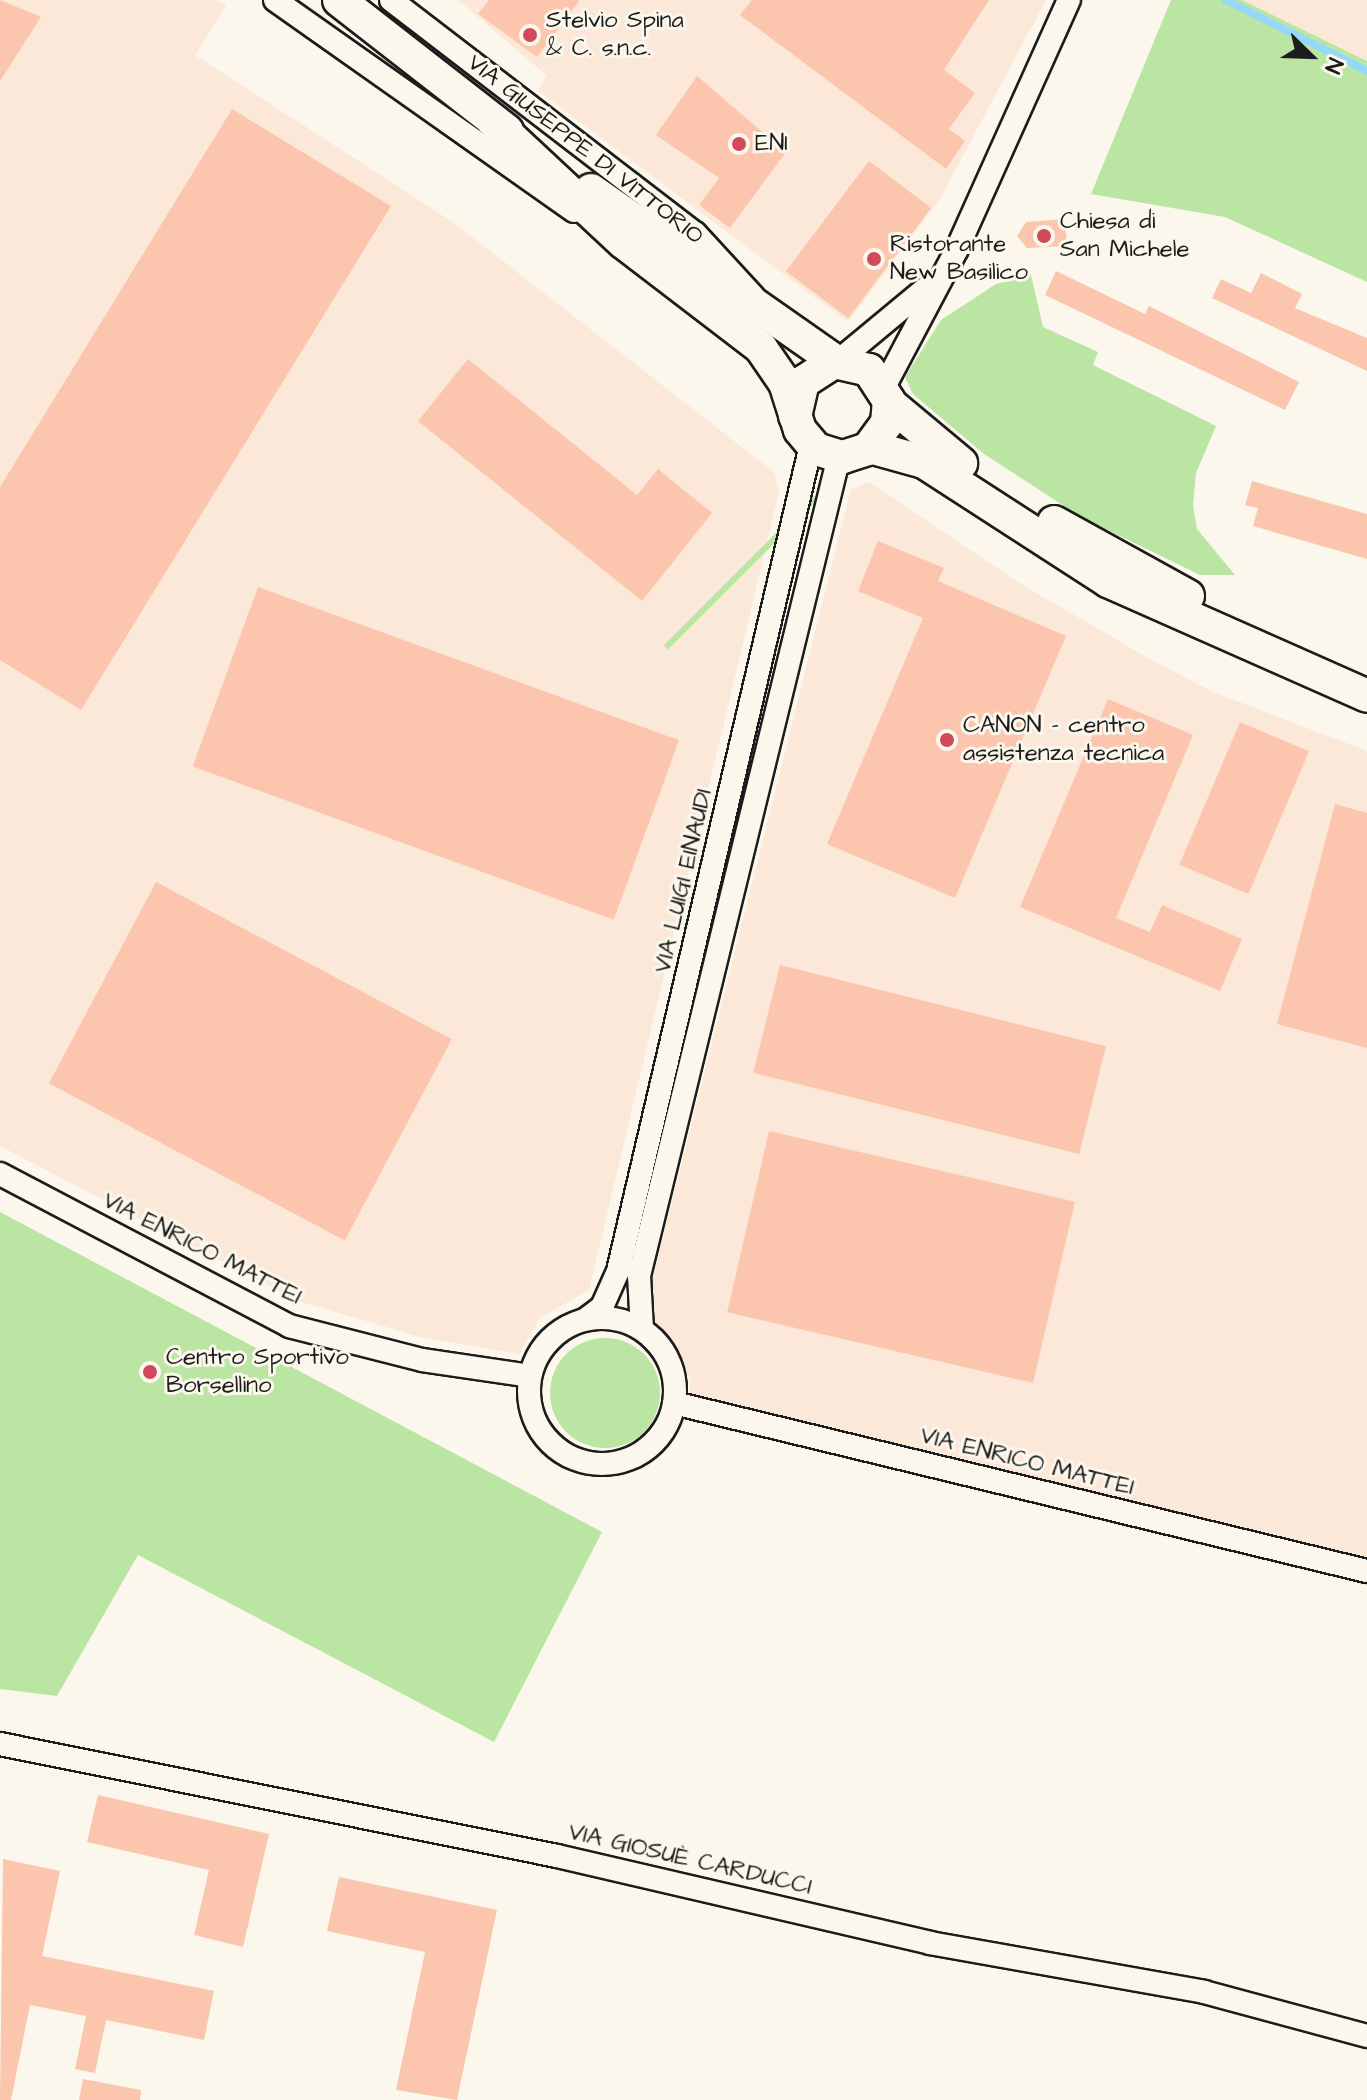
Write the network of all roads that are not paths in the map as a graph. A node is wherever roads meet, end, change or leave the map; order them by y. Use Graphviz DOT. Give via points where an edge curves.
graph roads {
  1 [pos="275,0"];
  2 [pos="339,0"];
  3 [pos="391,0"];
  4 [pos="1069,0"];
  5 [pos="491,119"];
  6 [pos="623,242"];
  7 [pos="948,267"];
  8 [pos="765,314"];
  9 [pos="837,362"];
  10 [pos="886,395"];
  11 [pos="795,416"];
  12 [pos="870,447"];
  13 [pos="825,451"];
  14 [pos="1367,674"];
  15 [pos="1367,696"];
  16 [pos="0,1174"];
  17 [pos="586,1319"];
  18 [pos="642,1329"];
  19 [pos="530,1376"];
  20 [pos="674,1403"];
  21 [pos="1367,1571"];
  22 [pos="0,1744"];
  23 [pos="1367,2036"];
  1 -- 6 [label="street, VIA GIUSEPPE DI VITTORIO"];
  2 -- 5 [label="main road, VIA GIUSEPPE DI VITTORIO"];
  3 -- 8 [label="street, VIA GIUSEPPE DI VITTORIO" via="695,233 735,270"];
  4 -- 7 [label="street"];
  5 -- 6 [label="main road, VIA GIUSEPPE DI VITTORIO"];
  5 -- 8 [label="main road, VIA GIUSEPPE DI VITTORIO"];
  6 -- 11 [label="main road, VIA GIUSEPPE DI VITTORIO" via="761,348 785,383"];
  7 -- 9 [label="street"];
  7 -- 10 [label="street"];
  8 -- 9 [label="main road, VIA GIUSEPPE DI VITTORIO"];
  9 -- 10 [label="main road, VIA GIUSEPPE DI VITTORIO" via="864,367"];
  9 -- 11 [label="main road" via="805,379"];
  10 -- 12 [label="main road" via="884,432"];
  10 -- 14 [label="main road, VIA GIUSEPPE DI VITTORIO" via="937,447 1075,535 1253,628"];
  11 -- 13 [label="main road, VIA GIUSEPPE DI VITTORIO"];
  12 -- 13 [label="main road"];
  12 -- 15 [label="main road" via="924,462 1108,581"];
  13 -- 17 [label="street, VIA LUIGI EINAUDI" via="618,1271 602,1307"];
  13 -- 18 [label="street" via="639,1276"];
  16 -- 19 [label="street, VIA ENRICO MATTEI" via="289,1326 422,1360"];
  17 -- 18 [label="street"];
  17 -- 19 [label="street" via="550,1339"];
  18 -- 20 [label="street" via="669,1361"];
  19 -- 20 [label="street" via="535,1421 565,1454 586,1463 632,1458 652,1445"];
  20 -- 21 [label="street, VIA ENRICO MATTEI"];
  22 -- 23 [label="street, VIA GIOSUÈ CARDUCCI" via="542,1853 930,1943 1204,1992"];
}
